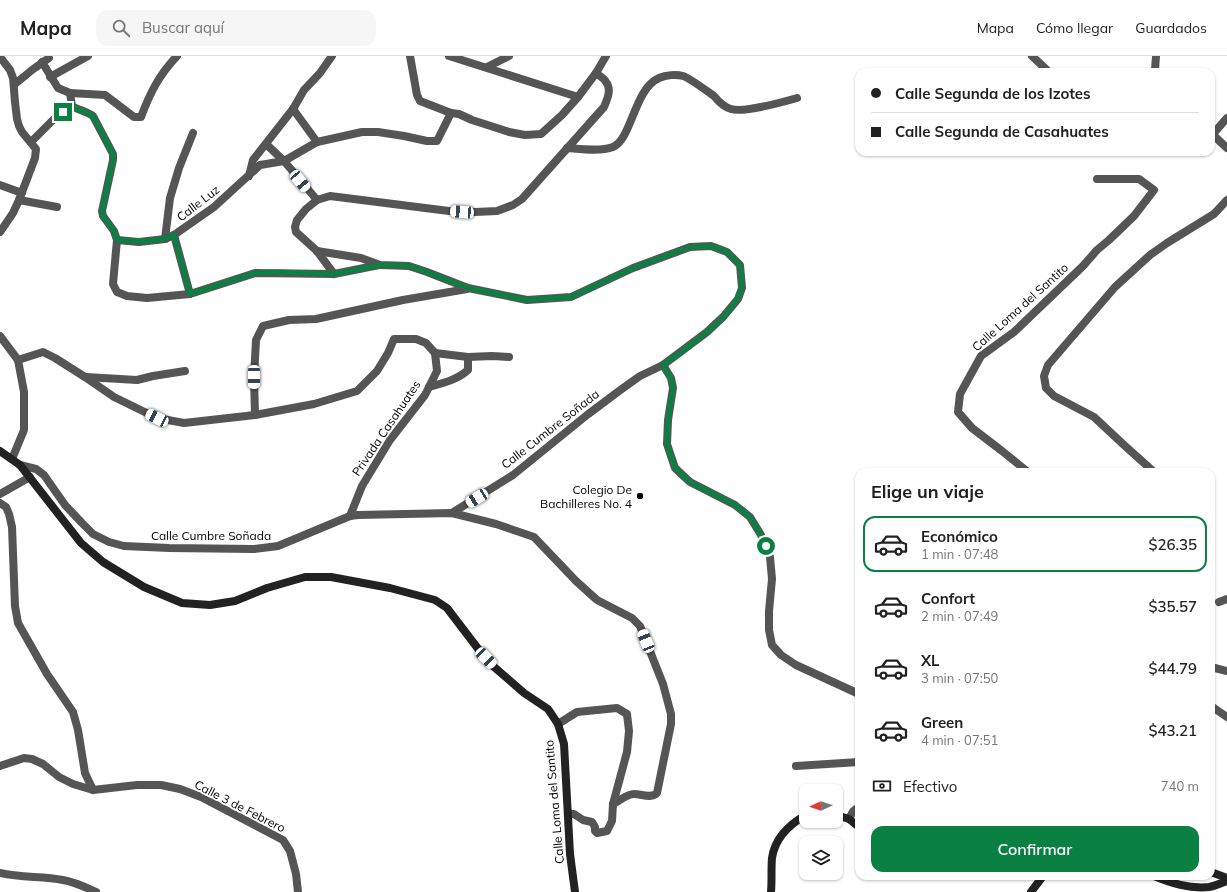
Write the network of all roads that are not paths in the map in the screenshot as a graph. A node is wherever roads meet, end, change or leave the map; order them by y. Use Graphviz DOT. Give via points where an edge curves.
graph roads {
  1 [pos="88,56"];
  2 [pos="177,56"];
  3 [pos="332,56"];
  4 [pos="410,56"];
  5 [pos="451,56"];
  6 [pos="509,56"];
  7 [pos="606,56"];
  8 [pos="1032,56"];
  9 [pos="1156,56"];
  10 [pos="0,57"];
  11 [pos="487,67"];
  12 [pos="1045,68"];
  13 [pos="1155,68"];
  14 [pos="596,73"];
  15 [pos="50,77"];
  16 [pos="15,84"];
  17 [pos="70,93"];
  18 [pos="578,97"];
  19 [pos="796,98"];
  20 [pos="72,106"];
  21 [pos="293,109"];
  22 [pos="451,114"];
  23 [pos="1227,118"];
  24 [pos="1215,130"];
  25 [pos="193,133"];
  26 [pos="1215,136"];
  27 [pos="31,142"];
  28 [pos="317,142"];
  29 [pos="266,144"];
  30 [pos="567,148"];
  31 [pos="1227,148"];
  32 [pos="284,161"];
  33 [pos="249,176"];
  34 [pos="1097,179"];
  35 [pos="0,185"];
  36 [pos="21,196"];
  37 [pos="317,200"];
  38 [pos="1227,200"];
  39 [pos="57,207"];
  40 [pos="0,232"];
  41 [pos="174,235"];
  42 [pos="117,240"];
  43 [pos="165,240"];
  44 [pos="317,251"];
  45 [pos="380,265"];
  46 [pos="334,274"];
  47 [pos="468,288"];
  48 [pos="190,294"];
  49 [pos="0,336"];
  50 [pos="435,353"];
  51 [pos="468,357"];
  52 [pos="509,357"];
  53 [pos="18,360"];
  54 [pos="663,365"];
  55 [pos="185,371"];
  56 [pos="85,377"];
  57 [pos="429,387"];
  58 [pos="255,415"];
  59 [pos="0,451"];
  60 [pos="12,459"];
  61 [pos="20,465"];
  62 [pos="1023,468"];
  63 [pos="1150,468"];
  64 [pos="30,477"];
  65 [pos="0,494"];
  66 [pos="0,503"];
  67 [pos="452,512"];
  68 [pos="350,516"];
  69 [pos="1215,668"];
  70 [pos="1227,671"];
  71 [pos="855,692"];
  72 [pos="1215,709"];
  73 [pos="1227,717"];
  74 [pos="558,724"];
  75 [pos="855,762"];
  76 [pos="0,766"];
  77 [pos="796,766"];
  78 [pos="93,790"];
  79 [pos="613,804"];
  80 [pos="855,809"];
  81 [pos="569,814"];
  82 [pos="843,817"];
  83 [pos="849,818"];
  84 [pos="799,819"];
  85 [pos="855,823"];
  86 [pos="0,873"];
  87 [pos="1215,874"];
  88 [pos="1227,879"];
  89 [pos="1040,880"];
  90 [pos="1164,880"];
  91 [pos="96,892"];
  92 [pos="298,892"];
  93 [pos="575,892"];
  94 [pos="771,892"];
  95 [pos="1031,892"];
  1 -- 15 [label="street"];
  2 -- 17 [label="street" via="159,78 141,117 134,117 105,95"];
  3 -- 21 [label="street" via="304,90"];
  4 -- 22 [label="street" via="420,101"];
  5 -- 11 [label="street"];
  6 -- 11 [label="street"];
  7 -- 14 [label="street"];
  8 -- 12 [label="street"];
  9 -- 13 [label="street"];
  10 -- 16 [label="street" via="10,70"];
  11 -- 18 [label="street"];
  14 -- 18 [label="street"];
  14 -- 30 [label="street" via="607,82 608,96 604,107"];
  15 -- 16 [label="street" via="45,60"];
  15 -- 17 [label="street" via="58,88"];
  16 -- 27 [label="street" via="17,119 22,132"];
  17 -- 20 [label="street"];
  18 -- 22 [label="street" via="541,134 509,132 459,114"];
  19 -- 30 [label="street" via="735,110 684,76 671,75 659,78 648,86 620,142 612,147"];
  20 -- 27 [label="street" via="54,119"];
  20 -- 42 [label="street" via="93,116 113,154 102,211"];
  21 -- 28 [label="street"];
  21 -- 29 [label="street"];
  22 -- 28 [label="street, Calle Luz" via="437,141 362,132"];
  23 -- 24 [label="street"];
  25 -- 43 [label="street" via="170,198"];
  26 -- 31 [label="street"];
  27 -- 36 [label="street" via="36,149 35,158"];
  28 -- 32 [label="street, Calle Luz"];
  29 -- 32 [label="street"];
  29 -- 33 [label="street" via="254,160"];
  30 -- 37 [label="street" via="522,199 497,211 449,211 330,196"];
  32 -- 33 [label="street, Calle Luz" via="260,166"];
  32 -- 37 [label="street"];
  33 -- 41 [label="street, Calle Luz" via="214,207"];
  34 -- 62 [label="street, Calle Loma del Santito" via="1140,179 1154,190 1134,216 1083,266 1014,332 981,356 960,394 958,412 972,428"];
  35 -- 36 [label="street"];
  36 -- 39 [label="street"];
  36 -- 40 [label="street"];
  37 -- 44 [label="street" via="297,220 295,227 296,232"];
  38 -- 63 [label="street" via="1214,214 1150,255 1115,287 1048,365 1044,376 1046,388 1054,396 1094,417"];
  41 -- 43 [label="street, Calle Luz"];
  41 -- 48 [label="street"];
  42 -- 43 [label="street, Calle Luz"];
  42 -- 48 [label="street" via="113,284 117,292 147,298"];
  44 -- 45 [label="street" via="361,258"];
  44 -- 46 [label="street"];
  45 -- 46 [label="street"];
  45 -- 47 [label="street" via="409,266"];
  46 -- 48 [label="street" via="255,273"];
  47 -- 54 [label="street, Calle Cumbre Soñada" via="527,300 571,297 633,268 690,247 711,246 727,252 740,265 742,288 738,299 707,332"];
  47 -- 58 [label="street" via="316,319 289,320 263,326 256,340"];
  49 -- 53 [label="street"];
  50 -- 51 [label="street"];
  50 -- 57 [label="street, Privada Casahuates" via="437,371"];
  50 -- 58 [label="street" via="426,343 416,339 394,339 377,371 356,390 314,404"];
  51 -- 52 [label="street"];
  51 -- 57 [label="street" via="468,370 464,374"];
  53 -- 56 [label="street" via="43,352"];
  53 -- 60 [label="street" via="24,392 24,430"];
  54 -- 67 [label="street, Calle Cumbre Soñada" via="640,376 619,391 513,475"];
  54 -- 71 [label="street" via="671,378 673,388 667,444 675,468 690,482 735,505 750,517 770,556 772,579 768,611 772,645 796,665"];
  55 -- 56 [label="street" via="137,380"];
  56 -- 58 [label="street" via="114,397 157,418 184,423"];
  57 -- 68 [label="street, Privada Casahuates" via="390,440 362,486"];
  59 -- 60 [label="main road, Calle Loma del Santito"];
  60 -- 61 [label="main road, Calle Loma del Santito"];
  61 -- 64 [label="main road, Calle Loma del Santito"];
  61 -- 68 [label="street, Calle Cumbre Soñada" via="36,468 44,475 66,506 93,534 124,546 268,548"];
  64 -- 65 [label="street"];
  64 -- 74 [label="main road, Calle Loma del Santito" via="81,543 103,562 144,586 182,603 210,605 236,601 267,588 305,577 331,576 435,600 447,608 493,666 524,693 548,709"];
  66 -- 78 [label="street" via="6,507 12,528 18,623 47,674 73,712 85,773"];
  67 -- 68 [label="street, Calle Cumbre Soñada"];
  67 -- 79 [label="street, Calle Cumbre Soñada" via="534,537 597,600 632,618 640,626 663,684 671,724 657,793 651,796 631,794"];
  69 -- 70 [label="street"];
  72 -- 73 [label="street"];
  74 -- 79 [label="street" via="577,712 617,708 627,714 629,730 626,752"];
  74 -- 81 [label="main road, Calle Loma del Santito" via="564,744"];
  75 -- 77 [label="street"];
  76 -- 78 [label="street, Calle 3 de Febrero" via="24,758 32,759 59,777"];
  78 -- 92 [label="street, Calle 3 de Febrero" via="161,785 180,789 230,812 283,840 290,851"];
  79 -- 81 [label="street" via="612,821 605,832 597,833 592,822"];
  80 -- 83 [label="street"];
  81 -- 93 [label="main road, Calle Loma del Santito" via="570,854"];
  82 -- 83 [label="main road"];
  83 -- 85 [label="main road"];
  84 -- 94 [label="main road" via="780,837 772,857"];
  86 -- 91 [label="street" via="63,880"];
  87 -- 88 [label="main road"];
  88 -- 90 [label="main road" via="1210,887 1195,888"];
  89 -- 95 [label="main road"];
}
